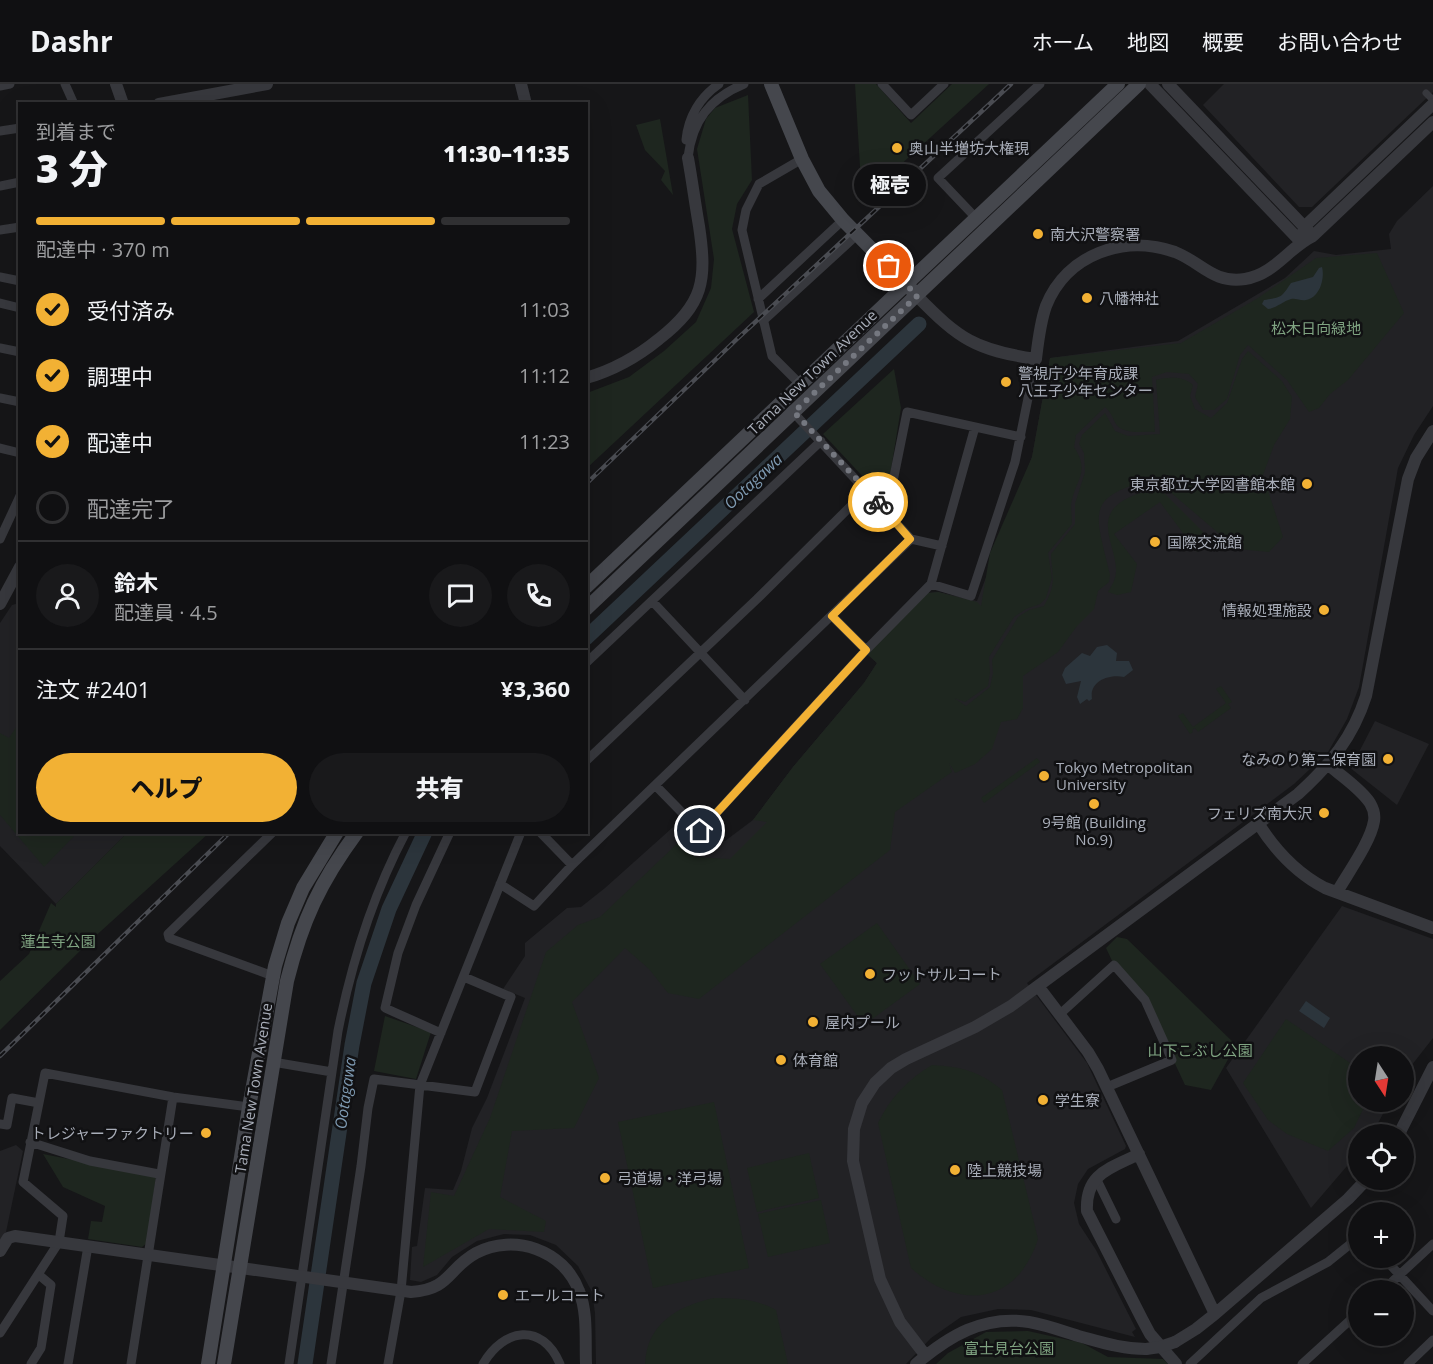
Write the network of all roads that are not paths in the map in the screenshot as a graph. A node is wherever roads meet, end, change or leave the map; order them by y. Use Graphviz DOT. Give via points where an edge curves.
graph roads {
  1 [pos="10,84"];
  2 [pos="65,84"];
  3 [pos="116,84"];
  4 [pos="267,84"];
  5 [pos="521,84"];
  6 [pos="719,84"];
  7 [pos="744,84"];
  8 [pos="771,84"];
  9 [pos="882,84"];
  10 [pos="944,84"];
  11 [pos="1040,84"];
  12 [pos="1118,84"];
  13 [pos="1139,84"];
  14 [pos="1150,84"];
  15 [pos="0,86"];
  16 [pos="1167,89"];
  17 [pos="1426,93"];
  18 [pos="204,100"];
  19 [pos="73,102"];
  20 [pos="122,102"];
  21 [pos="182,102"];
  22 [pos="526,102"];
  23 [pos="1433,102"];
  24 [pos="1433,122"];
  25 [pos="18,128"];
  26 [pos="0,131"];
  27 [pos="688,158"];
  28 [pos="802,159"];
  29 [pos="18,182"];
  30 [pos="0,186"];
  31 [pos="976,218"];
  32 [pos="843,220"];
  33 [pos="18,227"];
  34 [pos="0,230"];
  35 [pos="1309,232"];
  36 [pos="858,234"];
  37 [pos="1301,242"];
  38 [pos="0,277"];
  39 [pos="18,281"];
  40 [pos="906,284"];
  41 [pos="917,296"];
  42 [pos="758,299"];
  43 [pos="0,303"];
  44 [pos="18,308"];
  45 [pos="763,321"];
  46 [pos="0,348"];
  47 [pos="18,352"];
  48 [pos="1035,359"];
  49 [pos="588,377"];
  50 [pos="800,384"];
  51 [pos="0,398"];
  52 [pos="783,401"];
  53 [pos="18,402"];
  54 [pos="799,418"];
  55 [pos="975,427"];
  56 [pos="1433,431"];
  57 [pos="1021,437"];
  58 [pos="818,439"];
  59 [pos="0,448"];
  60 [pos="18,452"];
  61 [pos="867,490"];
  62 [pos="18,500"];
  63 [pos="887,511"];
  64 [pos="1,535"];
  65 [pos="910,539"];
  66 [pos="942,546"];
  67 [pos="18,571"];
  68 [pos="931,584"];
  69 [pos="588,585"];
  70 [pos="9,590"];
  71 [pos="652,601"];
  72 [pos="0,604"];
  73 [pos="588,607"];
  74 [pos="832,616"];
  75 [pos="866,650"];
  76 [pos="700,653"];
  77 [pos="588,661"];
  78 [pos="745,700"];
  79 [pos="588,759"];
  80 [pos="1329,765"];
  81 [pos="656,786"];
  82 [pos="1258,823"];
  83 [pos="271,834"];
  84 [pos="336,834"];
  85 [pos="356,834"];
  86 [pos="405,834"];
  87 [pos="449,834"];
  88 [pos="520,834"];
  89 [pos="542,834"];
  90 [pos="572,865"];
  91 [pos="500,884"];
  92 [pos="1337,892"];
  93 [pos="1433,928"];
  94 [pos="273,976"];
  95 [pos="464,977"];
  96 [pos="1038,986"];
  97 [pos="1060,1014"];
  98 [pos="441,1033"];
  99 [pos="273,1062"];
  100 [pos="1433,1067"];
  101 [pos="332,1072"];
  102 [pos="420,1085"];
  103 [pos="1107,1087"];
  104 [pos="173,1098"];
  105 [pos="39,1103"];
  106 [pos="249,1107"];
  107 [pos="0,1124"];
  108 [pos="1404,1124"];
  109 [pos="30,1142"];
  110 [pos="1139,1154"];
  111 [pos="159,1174"];
  112 [pos="1096,1178"];
  113 [pos="1357,1190"];
  114 [pos="1116,1219"];
  115 [pos="59,1242"];
  116 [pos="1433,1244"];
  117 [pos="88,1246"];
  118 [pos="1348,1246"];
  119 [pos="0,1251"];
  120 [pos="149,1255"];
  121 [pos="224,1266"];
  122 [pos="240,1268"];
  123 [pos="1393,1268"];
  124 [pos="39,1275"];
  125 [pos="1400,1275"];
  126 [pos="305,1278"];
  127 [pos="1394,1280"];
  128 [pos="342,1283"];
  129 [pos="401,1291"];
  130 [pos="1433,1311"];
  131 [pos="1215,1314"];
  132 [pos="1348,1322"];
  133 [pos="0,1333"];
  134 [pos="1433,1340"];
  135 [pos="921,1360"];
  136 [pos="31,1364"];
  137 [pos="68,1364"];
  138 [pos="130,1364"];
  139 [pos="208,1364"];
  140 [pos="224,1364"];
  141 [pos="289,1364"];
  142 [pos="331,1364"];
  143 [pos="388,1364"];
  144 [pos="483,1364"];
  145 [pos="560,1364"];
  146 [pos="586,1364"];
  147 [pos="1176,1364"];
  148 [pos="1190,1364"];
  149 [pos="1302,1364"];
  150 [pos="1408,1364"];
  1 -- 15 [label="street"];
  2 -- 19 [label="street"];
  3 -- 20 [label="street"];
  4 -- 18 [label="street"];
  5 -- 22 [label="street"];
  6 -- 27 [label="street" via="699,103 689,123"];
  7 -- 27 [label="street" via="706,108 693,133"];
  8 -- 28 [label="main road"];
  9 -- 10 [label="street" via="911,115"];
  11 -- 31 [label="street" via="938,178"];
  12 -- 31 [label="main road, Tama New Town Avenue"];
  13 -- 41 [label="main road, Tama New Town Avenue"];
  14 -- 16 [label="street"];
  16 -- 35 [label="street"];
  16 -- 37 [label="street"];
  17 -- 23 [label="street"];
  18 -- 21 [label="street"];
  23 -- 35 [label="street"];
  24 -- 35 [label="street"];
  25 -- 26 [label="street"];
  27 -- 49 [label="street" via="704,263 696,298 677,325 647,349"];
  28 -- 32 [label="main road" via="819,191"];
  28 -- 42 [label="street" via="759,184 746,210 742,230"];
  29 -- 30 [label="street"];
  31 -- 40 [label="main road, Tama New Town Avenue"];
  32 -- 36 [label="main road"];
  32 -- 42 [label="street"];
  33 -- 34 [label="street"];
  35 -- 37 [label="street"];
  36 -- 40 [label="main road"];
  36 -- 45 [label="street"];
  37 -- 48 [label="street" via="1269,271 1245,279 1219,278 1176,253 1148,245 1126,245 1097,253 1074,267 1050,298"];
  38 -- 39 [label="street"];
  40 -- 41 [label="main road"];
  40 -- 50 [label="main road, Tama New Town Avenue"];
  41 -- 48 [label="street" via="948,326 973,343 1005,355"];
  41 -- 54 [label="main road, Tama New Town Avenue"];
  42 -- 45 [label="street"];
  43 -- 44 [label="street"];
  45 -- 50 [label="street" via="772,356"];
  46 -- 47 [label="street"];
  48 -- 57 [label="street"];
  50 -- 52 [label="main road, Tama New Town Avenue"];
  51 -- 53 [label="street"];
  52 -- 54 [label="street"];
  52 -- 69 [label="main road, Tama New Town Avenue"];
  54 -- 58 [label="street"];
  54 -- 73 [label="main road, Tama New Town Avenue"];
  55 -- 57 [label="street"];
  55 -- 63 [label="street" via="907,412"];
  55 -- 66 [label="street"];
  56 -- 80 [label="street" via="1408,479 1366,696 1356,723"];
  57 -- 68 [label="street" via="971,596"];
  58 -- 61 [label="street"];
  58 -- 71 [label="street"];
  59 -- 60 [label="street"];
  61 -- 63 [label="street"];
  61 -- 76 [label="street"];
  62 -- 64 [label="street"];
  63 -- 65 [label="street"];
  65 -- 66 [label="street"];
  65 -- 74 [label="street"];
  66 -- 68 [label="street"];
  67 -- 70 [label="street"];
  68 -- 75 [label="street"];
  70 -- 72 [label="street"];
  71 -- 76 [label="street"];
  71 -- 77 [label="street"];
  74 -- 75 [label="street"];
  74 -- 78 [label="street"];
  75 -- 81 [label="street" via="700,831"];
  76 -- 78 [label="street"];
  76 -- 79 [label="street"];
  78 -- 81 [label="street"];
  80 -- 82 [label="street"];
  80 -- 92 [label="street" via="1365,796 1375,820"];
  81 -- 90 [label="street"];
  82 -- 92 [label="street" via="1297,870"];
  82 -- 96 [label="street"];
  83 -- 94 [label="street" via="168,934 169,938"];
  84 -- 94 [label="main road, Tama New Town Avenue" via="295,904"];
  85 -- 99 [label="main road, Tama New Town Avenue" via="324,881 301,930 287,981"];
  86 -- 101 [label="street" via="379,888 358,946"];
  87 -- 98 [label="street" via="398,953 385,1008"];
  88 -- 91 [label="street"];
  89 -- 90 [label="street"];
  90 -- 91 [label="street" via="534,906"];
  91 -- 95 [label="street"];
  92 -- 93 [label="street"];
  94 -- 106 [label="main road, Tama New Town Avenue"];
  95 -- 98 [label="street"];
  95 -- 102 [label="street" via="511,997 475,1092"];
  96 -- 97 [label="street"];
  96 -- 135 [label="street" via="994,1017 891,1068 875,1083 857,1116 854,1161 877,1269 896,1316"];
  97 -- 103 [label="street"];
  97 -- 103 [label="street" via="1114,965 1145,1000 1172,1060"];
  98 -- 102 [label="street"];
  99 -- 101 [label="street"];
  99 -- 122 [label="main road, Tama New Town Avenue"];
  100 -- 108 [label="street"];
  101 -- 126 [label="street"];
  102 -- 128 [label="street" via="374,1079"];
  102 -- 129 [label="street"];
  103 -- 110 [label="street"];
  104 -- 105 [label="street" via="45,1073"];
  104 -- 106 [label="street"];
  104 -- 111 [label="street"];
  105 -- 107 [label="street" via="12,1098 7,1125"];
  105 -- 109 [label="street"];
  106 -- 121 [label="main road, Tama New Town Avenue"];
  109 -- 111 [label="street" via="90,1161"];
  109 -- 115 [label="street" via="23,1182 63,1216"];
  110 -- 112 [label="street"];
  110 -- 131 [label="street"];
  111 -- 120 [label="street"];
  112 -- 114 [label="street"];
  112 -- 147 [label="street" via="1087,1195 1090,1219 1150,1334"];
  113 -- 131 [label="street"];
  115 -- 117 [label="street"];
  115 -- 119 [label="street" via="15,1236 8,1238"];
  115 -- 124 [label="street"];
  116 -- 125 [label="street"];
  117 -- 120 [label="street"];
  117 -- 137 [label="street"];
  118 -- 148 [label="street" via="1328,1262 1261,1298"];
  120 -- 121 [label="street"];
  120 -- 138 [label="street"];
  121 -- 122 [label="street"];
  121 -- 139 [label="main road, Tama New Town Avenue"];
  122 -- 126 [label="street"];
  122 -- 140 [label="main road, Tama New Town Avenue"];
  123 -- 125 [label="street"];
  124 -- 133 [label="street"];
  124 -- 136 [label="street" via="51,1285 41,1348"];
  125 -- 127 [label="street"];
  125 -- 130 [label="street"];
  126 -- 128 [label="street"];
  126 -- 141 [label="street"];
  128 -- 129 [label="street"];
  128 -- 142 [label="street"];
  129 -- 143 [label="street"];
  129 -- 146 [label="street" via="422,1291 441,1285 468,1258 485,1249 510,1244 544,1252 562,1264 579,1290 584,1309"];
  131 -- 135 [label="street, bridge" via="1175,1342 1146,1349 1114,1346 1016,1321 989,1323 951,1336"];
  132 -- 149 [label="street"];
  134 -- 150 [label="street"];
  144 -- 145 [label="street" via="498,1345 523,1334 545,1342"];
}
